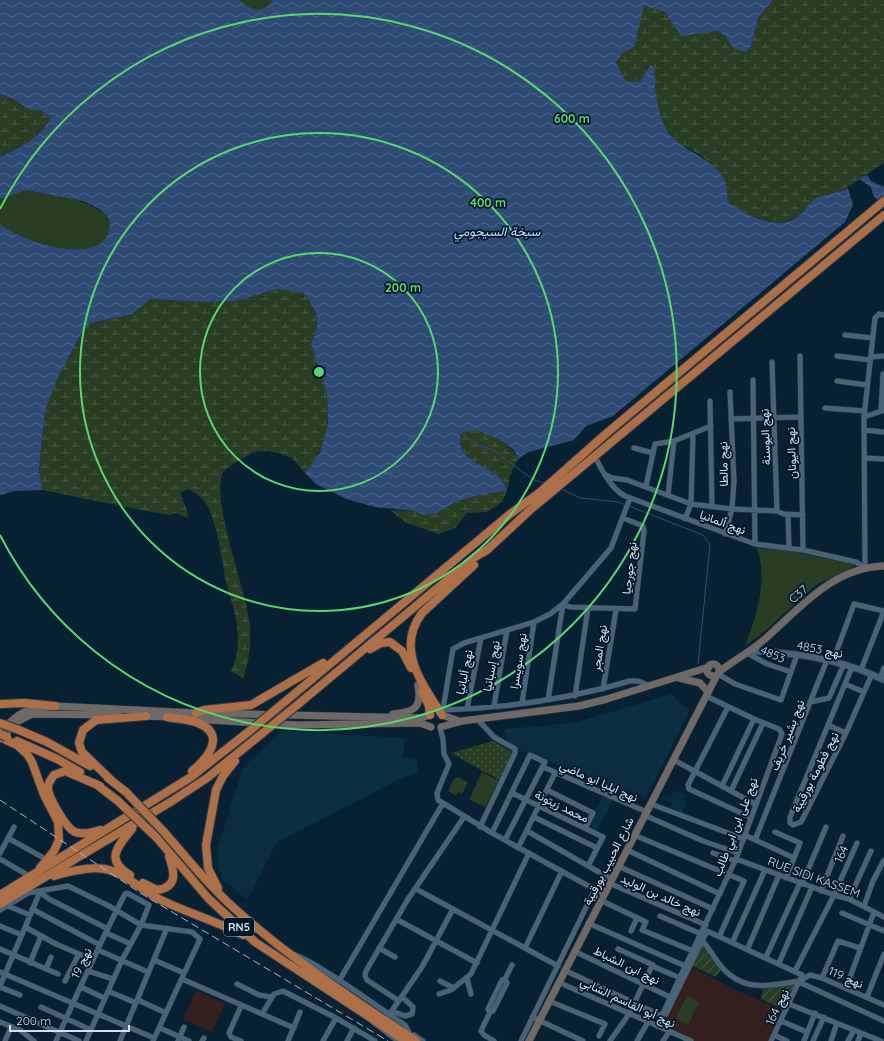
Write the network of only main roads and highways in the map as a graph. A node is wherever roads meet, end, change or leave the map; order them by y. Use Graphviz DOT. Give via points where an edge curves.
graph roads {
  1 [pos="882,203"];
  2 [pos="884,214"];
  3 [pos="564,477"];
  4 [pos="550,489"];
  5 [pos="487,550"];
  6 [pos="884,566"];
  7 [pos="348,647"];
  8 [pos="341,668"];
  9 [pos="714,672"];
  10 [pos="676,679"];
  11 [pos="418,685"];
  12 [pos="707,694"];
  13 [pos="0,704"];
  14 [pos="55,706"];
  15 [pos="442,712"];
  16 [pos="196,713"];
  17 [pos="430,715"];
  18 [pos="146,716"];
  19 [pos="167,717"];
  20 [pos="372,718"];
  21 [pos="462,721"];
  22 [pos="0,723"];
  23 [pos="431,727"];
  24 [pos="440,728"];
  25 [pos="2,736"];
  26 [pos="249,744"];
  27 [pos="112,781"];
  28 [pos="100,786"];
  29 [pos="169,791"];
  30 [pos="137,823"];
  31 [pos="116,824"];
  32 [pos="166,849"];
  33 [pos="36,877"];
  34 [pos="2,891"];
  35 [pos="225,900"];
  36 [pos="0,904"];
  37 [pos="255,942"];
  38 [pos="369,1013"];
  39 [pos="406,1041"];
  40 [pos="416,1041"];
  41 [pos="529,1041"];
  1 -- 3 [label="highway" via="608,432"];
  2 -- 3 [label="highway" via="595,457"];
  3 -- 4 [label="highway"];
  4 -- 5 [label="highway"];
  4 -- 7 [label="highway" via="510,514"];
  5 -- 8 [label="highway" via="475,557"];
  5 -- 15 [label="highway" via="422,613 412,630 410,651 414,665"];
  6 -- 9 [label="main road, C37" via="851,572 825,586 748,652"];
  7 -- 16 [label="highway" via="257,702 244,707"];
  7 -- 29 [label="highway, bridge" via="252,729"];
  8 -- 11 [label="highway" via="376,644 390,642 402,652"];
  8 -- 26 [label="highway, bridge"];
  9 -- 10 [label="main road, C37"];
  9 -- 12 [label="main road, شارع الحبيب بورقيبة"];
  10 -- 12 [label="main road" via="700,683"];
  10 -- 21 [label="main road, C37" via="567,709"];
  11 -- 17 [label="highway" via="429,706"];
  11 -- 20 [label="main road" via="419,702 412,710"];
  12 -- 41 [label="main road, شارع الحبيب بورقيبة" via="574,951 561,968 558,982 549,1000 535,1018"];
  13 -- 14 [label="highway" via="25,702"];
  14 -- 16 [label="main road"];
  14 -- 25 [label="main road" via="26,710 17,715"];
  15 -- 17 [label="main road"];
  15 -- 21 [label="main road" via="452,720"];
  15 -- 24 [label="main road" via="444,721"];
  16 -- 20 [label="main road"];
  17 -- 20 [label="main road" via="421,718"];
  17 -- 23 [label="main road" via="428,720"];
  18 -- 19 [label="main road"];
  18 -- 25 [label="main road" via="36,713 20,719"];
  18 -- 27 [label="highway" via="96,720 86,726 81,735 79,743 82,752"];
  19 -- 23 [label="main road" via="296,725 420,723"];
  19 -- 29 [label="highway" via="203,725 208,728 213,740 209,753 201,763"];
  21 -- 24 [label="main road"];
  22 -- 27 [label="highway, RN5, bridge" via="64,751"];
  23 -- 24 [label="main road"];
  25 -- 28 [label="highway, RN5" via="57,759"];
  25 -- 33 [label="highway" via="27,754 58,822 59,840"];
  26 -- 30 [label="highway" via="207,778"];
  26 -- 35 [label="highway" via="218,785 206,845 205,857 208,868"];
  27 -- 35 [label="highway, RN5, bridge" via="164,832"];
  28 -- 31 [label="highway" via="65,771 54,775 48,786 62,818 76,832 90,833"];
  28 -- 32 [label="highway, RN5, bridge"];
  29 -- 31 [label="highway"];
  30 -- 32 [label="highway" via="116,850 115,860 120,869 152,888 163,889 171,883 174,873"];
  30 -- 33 [label="highway"];
  31 -- 33 [label="highway"];
  32 -- 37 [label="highway, RN5" via="208,898"];
  33 -- 34 [label="highway"];
  33 -- 36 [label="highway"];
  33 -- 37 [label="highway" via="96,868 108,870 161,899 211,919"];
  35 -- 38 [label="highway, RN5" via="249,922"];
  37 -- 38 [label="highway, RN5"];
  38 -- 39 [label="highway, RN5"];
  38 -- 40 [label="highway, RN5"];
}
